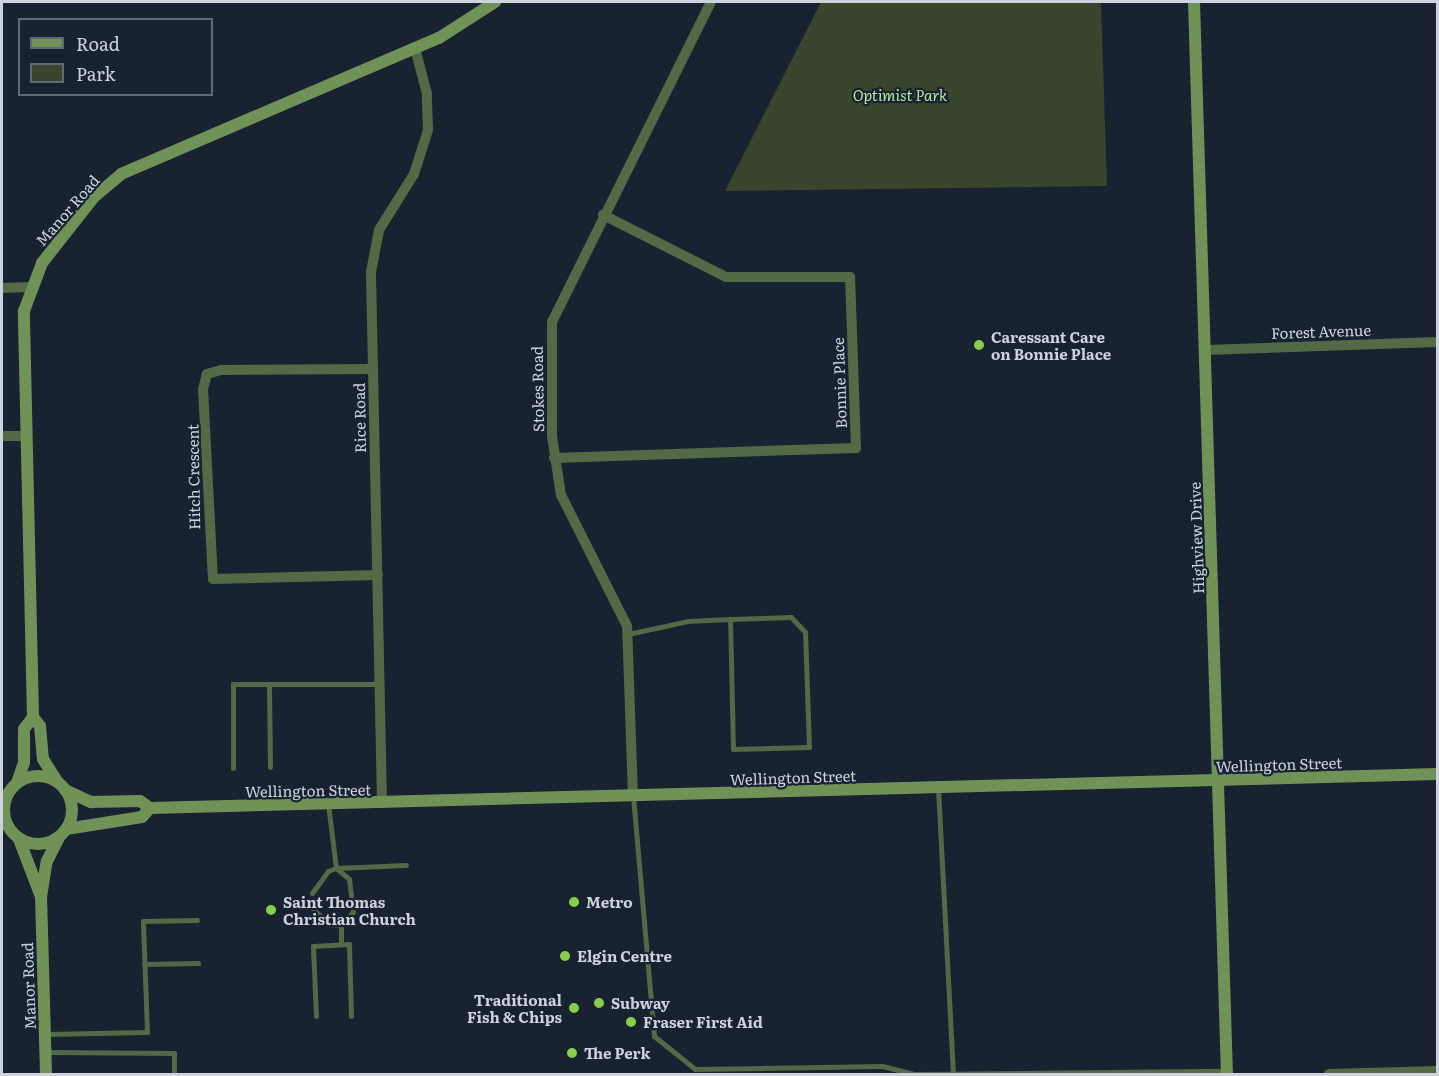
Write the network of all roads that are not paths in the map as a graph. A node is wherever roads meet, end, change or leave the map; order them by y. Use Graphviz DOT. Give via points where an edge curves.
graph roads {
  1 [pos="495,2"];
  2 [pos="711,2"];
  3 [pos="1194,2"];
  4 [pos="415,48"];
  5 [pos="603,215"];
  6 [pos="30,287"];
  7 [pos="2,288"];
  8 [pos="1437,342"];
  9 [pos="1206,350"];
  10 [pos="373,369"];
  11 [pos="2,436"];
  12 [pos="27,436"];
  13 [pos="554,458"];
  14 [pos="378,575"];
  15 [pos="730,619"];
  16 [pos="628,634"];
  17 [pos="269,684"];
  18 [pos="380,684"];
  19 [pos="33,717"];
  20 [pos="270,767"];
  21 [pos="233,768"];
  22 [pos="1437,774"];
  23 [pos="1219,780"];
  24 [pos="62,786"];
  25 [pos="938,788"];
  26 [pos="9,790"];
  27 [pos="633,796"];
  28 [pos="382,803"];
  29 [pos="328,804"];
  30 [pos="150,808"];
  31 [pos="11,832"];
  32 [pos="63,833"];
  33 [pos="406,865"];
  34 [pos="336,868"];
  35 [pos="312,893"];
  36 [pos="41,897"];
  37 [pos="312,908"];
  38 [pos="197,920"];
  39 [pos="341,925"];
  40 [pos="341,944"];
  41 [pos="198,963"];
  42 [pos="144,964"];
  43 [pos="316,1016"];
  44 [pos="351,1016"];
  45 [pos="45,1034"];
  46 [pos="45,1052"];
  47 [pos="1437,1071"];
  48 [pos="1227,1073"];
  49 [pos="46,1074"];
  50 [pos="174,1074"];
  51 [pos="953,1074"];
  52 [pos="1329,1074"];
  1 -- 4 [label="street, Manor Road" via="462,26"];
  2 -- 5 [label="street, Stokes Road"];
  3 -- 9 [label="street, Highview Drive"];
  4 -- 6 [label="street, Manor Road" via="121,174 58,241"];
  4 -- 10 [label="street, Rice Road" via="427,94 428,130 414,174 386,214 373,251"];
  5 -- 13 [label="street, Stokes Road" via="552,322"];
  5 -- 13 [label="street, Bonnie Place" via="726,277 850,277 856,448"];
  6 -- 7 [label="street"];
  6 -- 12 [label="street, Manor Road" via="24,311"];
  8 -- 9 [label="street, Forest Avenue"];
  9 -- 23 [label="street, Highview Drive"];
  10 -- 14 [label="street, Rice Road"];
  10 -- 14 [label="street, Hitch Crescent" via="221,370 207,374 203,389 207,562 213,579"];
  11 -- 12 [label="street"];
  12 -- 19 [label="street, Manor Road"];
  13 -- 16 [label="street, Stokes Road" via="561,495 620,607"];
  14 -- 18 [label="street, Rice Road"];
  15 -- 15 [label="lane" via="791,617 805,632 809,747 733,749"];
  15 -- 16 [label="lane" via="688,621"];
  16 -- 27 [label="street, Stokes Road"];
  17 -- 18 [label="lane"];
  17 -- 20 [label="lane"];
  17 -- 21 [label="lane" via="233,684"];
  18 -- 28 [label="street, Rice Road"];
  19 -- 24 [label="street" via="40,726 43,759"];
  19 -- 26 [label="street, Manor Road" via="24,729 24,763"];
  22 -- 23 [label="street, Wellington Street"];
  23 -- 25 [label="street, Wellington Street"];
  23 -- 48 [label="street, Highview Drive"];
  24 -- 26 [label="street" via="38,776"];
  24 -- 30 [label="street, Wellington Street" via="92,802 140,801"];
  24 -- 32 [label="street" via="72,810"];
  25 -- 27 [label="street, Wellington Street"];
  25 -- 51 [label="lane"];
  26 -- 31 [label="street" via="4,811"];
  27 -- 28 [label="street, Wellington Street"];
  27 -- 51 [label="lane" via="654,1036 694,1069 882,1066 915,1074"];
  28 -- 29 [label="street, Wellington Street"];
  29 -- 30 [label="street, Wellington Street"];
  29 -- 34 [label="lane"];
  30 -- 32 [label="street, Wellington Street" via="142,817"];
  31 -- 32 [label="street" via="40,844"];
  31 -- 36 [label="street, Manor Road"];
  32 -- 36 [label="street, Manor Road" via="47,861"];
  33 -- 34 [label="lane"];
  34 -- 35 [label="lane" via="320,875"];
  34 -- 39 [label="lane" via="353,889 353,912"];
  36 -- 45 [label="street, Manor Road"];
  37 -- 39 [label="lane" via="329,924"];
  38 -- 42 [label="lane" via="143,921"];
  39 -- 40 [label="lane"];
  40 -- 43 [label="lane" via="313,946"];
  40 -- 44 [label="lane" via="349,944"];
  41 -- 42 [label="lane"];
  42 -- 45 [label="lane" via="147,1032"];
  45 -- 46 [label="street, Manor Road"];
  46 -- 49 [label="street, Manor Road"];
  46 -- 50 [label="lane" via="174,1053"];
  47 -- 52 [label="street"];
  48 -- 51 [label="lane"];
}
